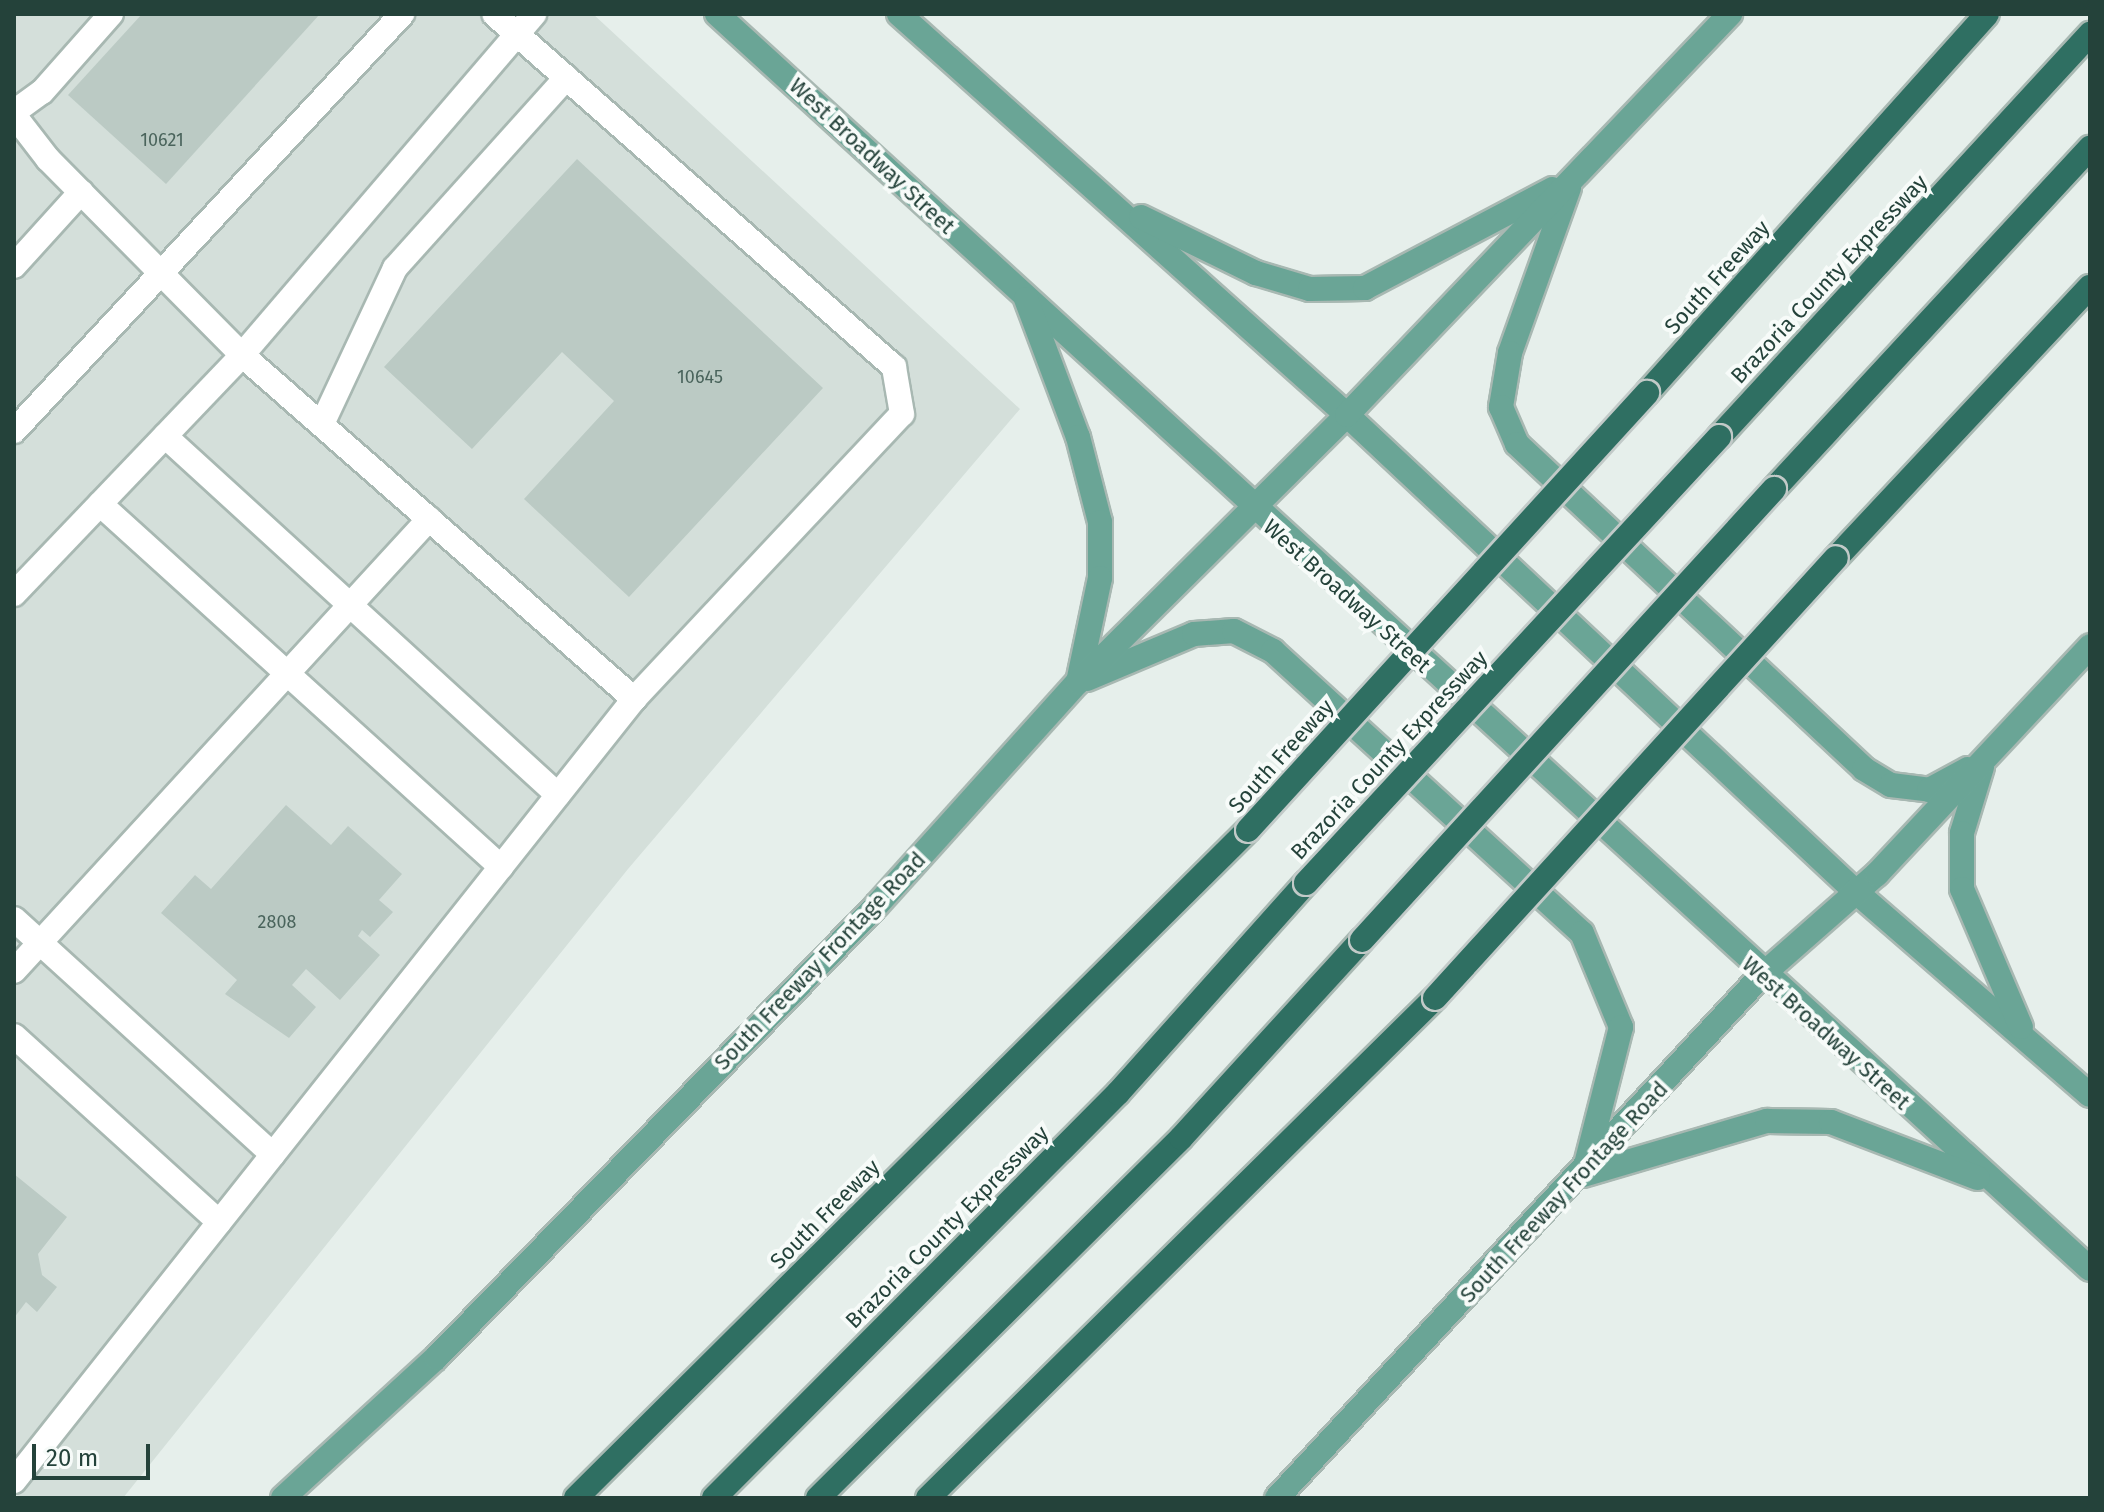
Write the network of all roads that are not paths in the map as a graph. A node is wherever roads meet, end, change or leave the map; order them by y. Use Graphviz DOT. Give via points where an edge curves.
graph roads {
  1 [pos="111,14"];
  2 [pos="402,14"];
  3 [pos="494,14"];
  4 [pos="534,14"];
  5 [pos="717,14"];
  6 [pos="899,14"];
  7 [pos="1730,14"];
  8 [pos="1987,14"];
  9 [pos="2090,34"];
  10 [pos="518,35"];
  11 [pos="566,78"];
  12 [pos="14,113"];
  13 [pos="2090,148"];
  14 [pos="1573,179"];
  15 [pos="81,192"];
  16 [pos="1118,207"];
  17 [pos="14,266"];
  18 [pos="161,273"];
  19 [pos="2090,287"];
  20 [pos="1026,298"];
  21 [pos="242,355"];
  22 [pos="1347,415"];
  23 [pos="322,424"];
  24 [pos="14,431"];
  25 [pos="165,436"];
  26 [pos="100,504"];
  27 [pos="1252,509"];
  28 [pos="429,519"];
  29 [pos="14,594"];
  30 [pos="353,602"];
  31 [pos="2090,646"];
  32 [pos="290,671"];
  33 [pos="1078,682"];
  34 [pos="634,699"];
  35 [pos="1984,761"];
  36 [pos="558,795"];
  37 [pos="501,867"];
  38 [pos="1855,891"];
  39 [pos="14,919"];
  40 [pos="41,942"];
  41 [pos="14,971"];
  42 [pos="1762,975"];
  43 [pos="14,1036"];
  44 [pos="2026,1037"];
  45 [pos="2090,1095"];
  46 [pos="273,1155"];
  47 [pos="1583,1175"];
  48 [pos="1994,1184"];
  49 [pos="219,1222"];
  50 [pos="2090,1269"];
  51 [pos="14,1481"];
  52 [pos="283,1498"];
  53 [pos="576,1498"];
  54 [pos="714,1498"];
  55 [pos="818,1498"];
  56 [pos="928,1498"];
  57 [pos="1277,1498"];
  1 -- 12 [label="lane"];
  2 -- 18 [label="lane"];
  3 -- 10 [label="lane"];
  4 -- 10 [label="lane"];
  5 -- 20 [label="main road, West Broadway Street"];
  6 -- 16 [label="main road"];
  7 -- 14 [label="main road, South Freeway Frontage Road"];
  8 -- 53 [label="highway, South Freeway, bridge" via="1248,830"];
  9 -- 54 [label="highway, Brazoria County Expressway, bridge" via="1118,1093"];
  10 -- 11 [label="lane"];
  10 -- 21 [label="lane"];
  11 -- 23 [label="lane" via="395,268"];
  11 -- 34 [label="lane" via="894,367 902,414"];
  12 -- 15 [label="lane"];
  13 -- 55 [label="highway, bridge" via="1181,1138"];
  14 -- 16 [label="main road" via="1365,288 1310,289 1256,273"];
  14 -- 22 [label="main road, South Freeway Frontage Road"];
  14 -- 35 [label="main road" via="1510,353 1501,407 1517,444 1864,769 1891,785 1929,790"];
  15 -- 17 [label="lane"];
  15 -- 18 [label="lane"];
  16 -- 22 [label="main road"];
  18 -- 21 [label="lane"];
  18 -- 24 [label="lane"];
  19 -- 56 [label="highway, bridge" via="1435,998"];
  20 -- 27 [label="main road, West Broadway Street"];
  20 -- 33 [label="main road" via="1078,437 1100,522 1100,578"];
  21 -- 23 [label="lane"];
  21 -- 25 [label="lane"];
  22 -- 27 [label="main road, South Freeway Frontage Road"];
  22 -- 38 [label="main road"];
  23 -- 28 [label="lane"];
  25 -- 26 [label="lane"];
  25 -- 30 [label="lane"];
  26 -- 29 [label="lane"];
  26 -- 32 [label="lane"];
  27 -- 33 [label="main road, South Freeway Frontage Road"];
  27 -- 42 [label="main road, West Broadway Street"];
  28 -- 30 [label="lane"];
  28 -- 34 [label="lane"];
  30 -- 32 [label="lane"];
  30 -- 36 [label="lane"];
  31 -- 35 [label="main road, South Freeway Frontage Road"];
  32 -- 37 [label="lane"];
  32 -- 40 [label="lane"];
  33 -- 47 [label="main road" via="1194,634 1247,638 1273,651 1582,933 1621,1027"];
  33 -- 52 [label="main road, South Freeway Frontage Road" via="876,906 456,1337"];
  34 -- 36 [label="lane"];
  35 -- 38 [label="main road, South Freeway Frontage Road"];
  35 -- 44 [label="main road" via="1962,833 1962,889 1973,929"];
  36 -- 37 [label="lane"];
  37 -- 46 [label="lane"];
  38 -- 42 [label="main road, South Freeway Frontage Road"];
  38 -- 44 [label="main road"];
  39 -- 40 [label="lane"];
  40 -- 41 [label="lane"];
  40 -- 46 [label="lane"];
  42 -- 47 [label="main road, South Freeway Frontage Road"];
  42 -- 48 [label="main road, West Broadway Street"];
  43 -- 49 [label="lane"];
  44 -- 45 [label="main road"];
  46 -- 49 [label="lane"];
  47 -- 48 [label="main road" via="1767,1121 1831,1122"];
  47 -- 57 [label="main road, South Freeway Frontage Road"];
  48 -- 50 [label="main road, West Broadway Street"];
  49 -- 51 [label="lane"];
}
